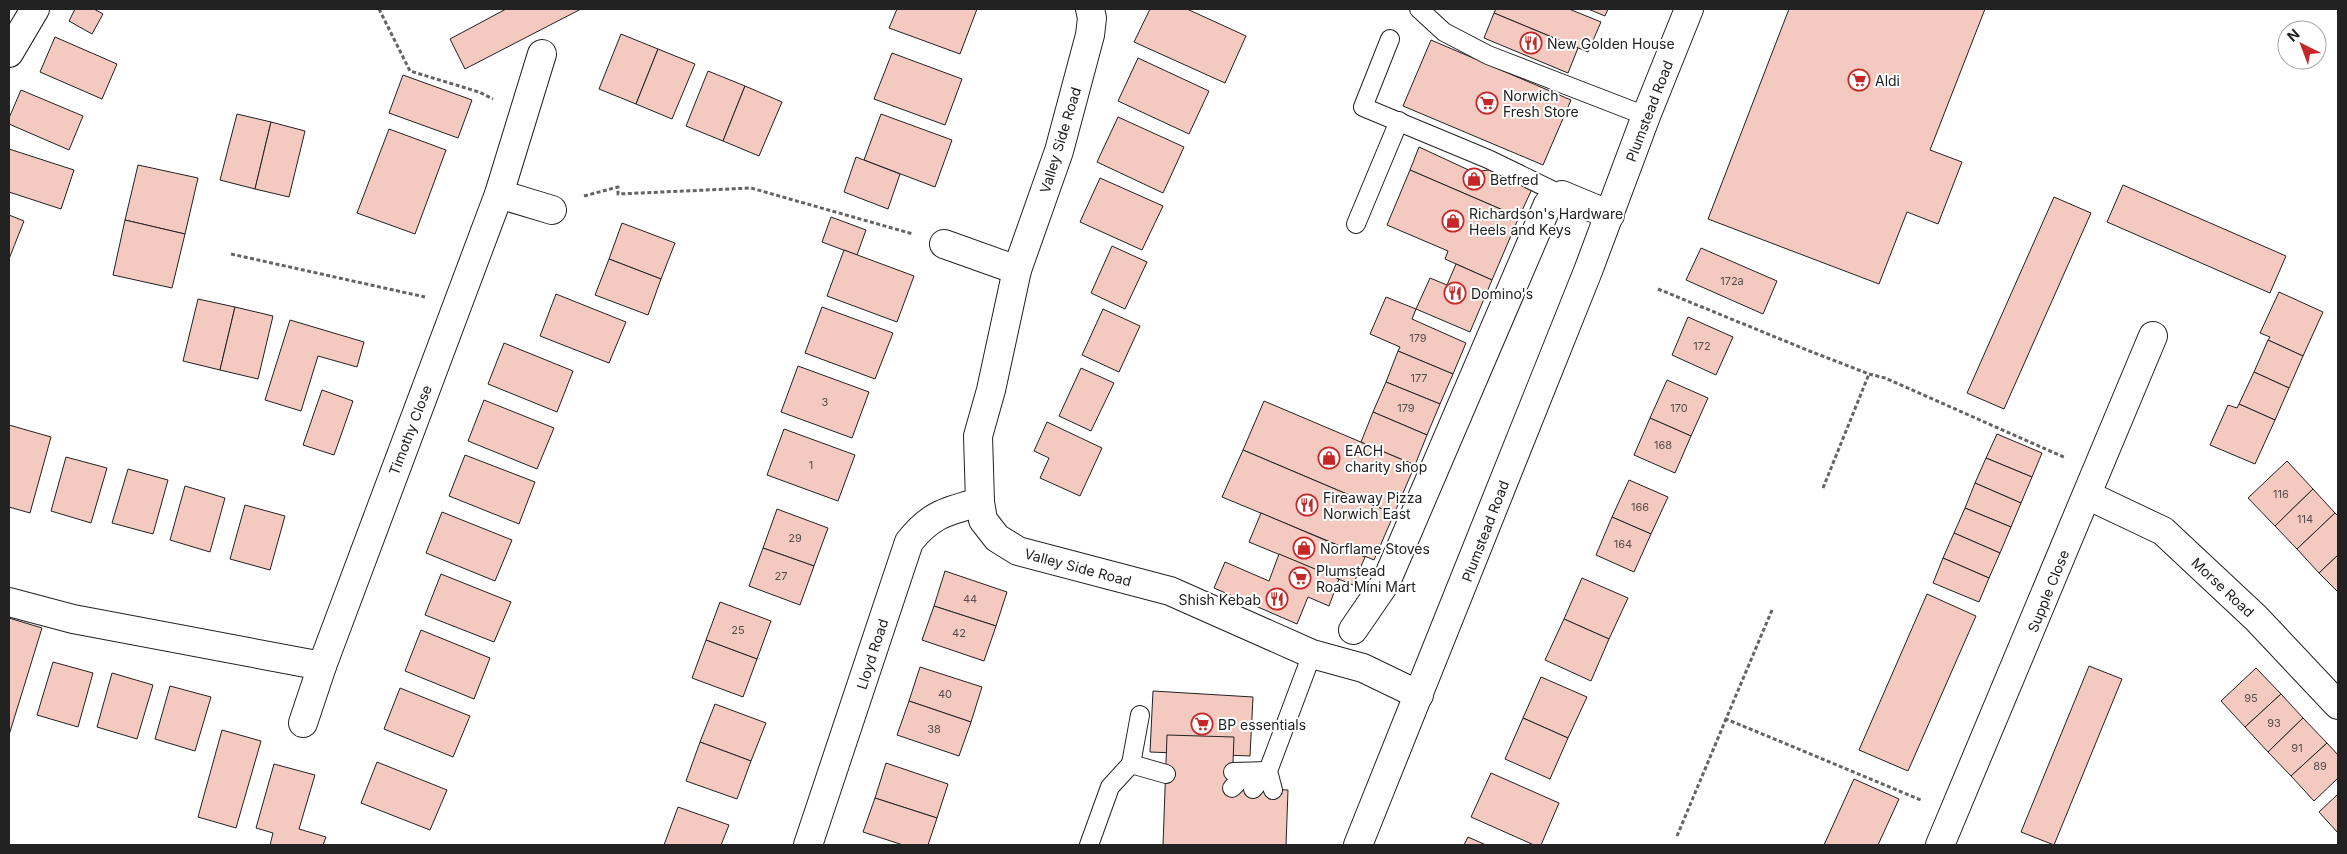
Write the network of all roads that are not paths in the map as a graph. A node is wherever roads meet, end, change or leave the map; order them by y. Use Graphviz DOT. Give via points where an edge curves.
graph roads {
  1 [pos="35,9"];
  2 [pos="1090,9"];
  3 [pos="1419,9"];
  4 [pos="1690,9"];
  5 [pos="1390,39"];
  6 [pos="9,53"];
  7 [pos="542,54"];
  8 [pos="1646,116"];
  9 [pos="1399,121"];
  10 [pos="499,194"];
  11 [pos="1555,199"];
  12 [pos="552,210"];
  13 [pos="1610,215"];
  14 [pos="1356,224"];
  15 [pos="944,244"];
  16 [pos="1017,270"];
  17 [pos="2153,336"];
  18 [pos="2092,483"];
  19 [pos="980,502"];
  20 [pos="9,602"];
  21 [pos="1353,630"];
  22 [pos="1312,654"];
  23 [pos="322,666"];
  24 [pos="1419,695"];
  25 [pos="2338,705"];
  26 [pos="1140,715"];
  27 [pos="304,723"];
  28 [pos="1131,764"];
  29 [pos="1268,771"];
  30 [pos="1166,774"];
  31 [pos="1238,777"];
  32 [pos="1254,789"];
  33 [pos="1273,790"];
  34 [pos="808,845"];
  35 [pos="1089,845"];
  36 [pos="1358,845"];
  37 [pos="1940,845"];
  1 -- 6 [label="street"];
  2 -- 16 [label="street, Valley Side Road" via="1090,35 1059,151"];
  3 -- 8 [label="lane" via="1444,32 1488,56"];
  4 -- 8 [label="street, Plumstead Road"];
  5 -- 9 [label="lane" via="1363,107"];
  7 -- 10 [label="street, Timothy Close"];
  8 -- 13 [label="street, Plumstead Road"];
  9 -- 11 [label="lane" via="1488,158"];
  9 -- 14 [label="lane"];
  10 -- 12 [label="street"];
  10 -- 23 [label="street, Timothy Close"];
  11 -- 13 [label="street"];
  11 -- 21 [label="street" via="1386,582"];
  13 -- 24 [label="street, Plumstead Road"];
  15 -- 16 [label="street"];
  16 -- 19 [label="street, Valley Side Road" via="978,436"];
  17 -- 18 [label="street, Supple Close"];
  18 -- 25 [label="street, Morse Road" via="2163,531 2256,618"];
  18 -- 37 [label="street, Supple Close"];
  19 -- 22 [label="street, Valley Side Road" via="983,520 997,538 1018,551 1170,591"];
  19 -- 34 [label="street, Lloyd Road" via="945,512 922,526 909,542"];
  20 -- 23 [label="street" via="72,619"];
  22 -- 24 [label="street, Valley Side Road" via="1363,668"];
  22 -- 29 [label="lane"];
  23 -- 27 [label="street, Timothy Close"];
  24 -- 36 [label="street, Plumstead Road"];
  26 -- 28 [label="lane"];
  28 -- 30 [label="lane"];
  28 -- 35 [label="lane" via="1110,786"];
  29 -- 31 [label="lane"];
  29 -- 32 [label="lane"];
  29 -- 33 [label="lane"];
}
